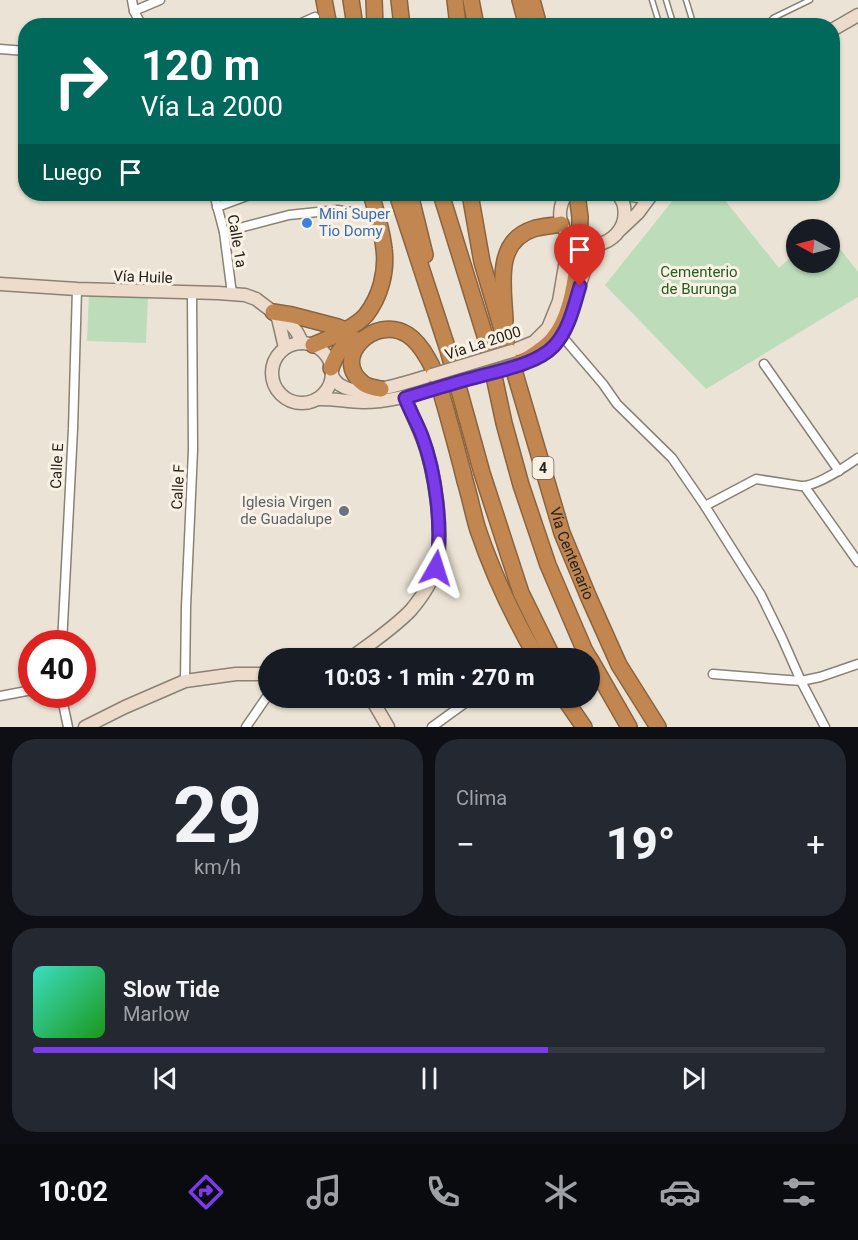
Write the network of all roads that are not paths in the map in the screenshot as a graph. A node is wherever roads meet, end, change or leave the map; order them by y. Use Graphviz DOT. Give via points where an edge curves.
graph roads {
  1 [pos="132,0"];
  2 [pos="160,0"];
  3 [pos="324,0"];
  4 [pos="351,0"];
  5 [pos="374,0"];
  6 [pos="399,0"];
  7 [pos="455,0"];
  8 [pos="471,0"];
  9 [pos="520,0"];
  10 [pos="532,0"];
  11 [pos="652,0"];
  12 [pos="666,0"];
  13 [pos="686,0"];
  14 [pos="810,0"];
  15 [pos="134,11"];
  16 [pos="858,15"];
  17 [pos="138,18"];
  18 [pos="327,18"];
  19 [pos="354,18"];
  20 [pos="375,18"];
  21 [pos="401,18"];
  22 [pos="457,18"];
  23 [pos="474,18"];
  24 [pos="525,18"];
  25 [pos="537,18"];
  26 [pos="658,18"];
  27 [pos="672,18"];
  28 [pos="692,18"];
  29 [pos="773,18"];
  30 [pos="840,25"];
  31 [pos="0,49"];
  32 [pos="18,50"];
  33 [pos="216,201"];
  34 [pos="233,201"];
  35 [pos="373,201"];
  36 [pos="399,201"];
  37 [pos="412,201"];
  38 [pos="443,201"];
  39 [pos="471,201"];
  40 [pos="562,201"];
  41 [pos="578,201"];
  42 [pos="622,201"];
  43 [pos="646,201"];
  44 [pos="217,207"];
  45 [pos="372,215"];
  46 [pos="564,229"];
  47 [pos="620,230"];
  48 [pos="224,232"];
  49 [pos="599,245"];
  50 [pos="0,284"];
  51 [pos="77,289"];
  52 [pos="192,293"];
  53 [pos="231,294"];
  54 [pos="275,315"];
  55 [pos="345,330"];
  56 [pos="561,335"];
  57 [pos="360,341"];
  58 [pos="307,344"];
  59 [pos="285,348"];
  60 [pos="448,350"];
  61 [pos="512,354"];
  62 [pos="764,364"];
  63 [pos="332,372"];
  64 [pos="381,389"];
  65 [pos="405,398"];
  66 [pos="317,399"];
  67 [pos="858,459"];
  68 [pos="839,471"];
  69 [pos="805,487"];
  70 [pos="705,506"];
  71 [pos="858,562"];
  72 [pos="63,630"];
  73 [pos="365,648"];
  74 [pos="532,648"];
  75 [pos="548,648"];
  76 [pos="584,648"];
  77 [pos="858,664"];
  78 [pos="258,674"];
  79 [pos="713,674"];
  80 [pos="600,678"];
  81 [pos="185,681"];
  82 [pos="801,681"];
  83 [pos="18,693"];
  84 [pos="0,696"];
  85 [pos="64,708"];
  86 [pos="259,708"];
  87 [pos="377,708"];
  88 [pos="458,708"];
  89 [pos="571,708"];
  90 [pos="576,708"];
  91 [pos="68,727"];
  92 [pos="85,727"];
  93 [pos="246,727"];
  94 [pos="388,727"];
  95 [pos="432,727"];
  96 [pos="585,727"];
  97 [pos="629,727"];
  98 [pos="658,727"];
  99 [pos="825,727"];
  1 -- 15 [label="street"];
  2 -- 15 [label="street"];
  3 -- 18 [label="highway"];
  4 -- 19 [label="highway"];
  5 -- 20 [label="highway"];
  6 -- 21 [label="highway"];
  7 -- 22 [label="highway"];
  8 -- 23 [label="highway"];
  9 -- 24 [label="highway"];
  10 -- 25 [label="highway"];
  11 -- 26 [label="lane"];
  12 -- 27 [label="lane"];
  13 -- 28 [label="lane"];
  14 -- 29 [label="lane"];
  15 -- 17 [label="street"];
  16 -- 30 [label="street"];
  31 -- 32 [label="street"];
  33 -- 44 [label="street, Calle 1a"];
  34 -- 44 [label="street"];
  35 -- 55 [label="highway" via="384,250 384,275 365,316"];
  36 -- 60 [label="highway"];
  37 -- 60 [label="highway"];
  38 -- 76 [label="highway" via="486,339 521,485 548,565"];
  39 -- 61 [label="highway, Vía Centenario / 4" via="482,262"];
  40 -- 46 [label="street, Vía La 2000"];
  41 -- 61 [label="highway, bridge" via="579,254 565,318 553,340 537,353"];
  42 -- 47 [label="street" via="624,218"];
  43 -- 47 [label="street"];
  44 -- 48 [label="street, Calle 1a"];
  45 -- 48 [label="street" via="337,210 288,215"];
  46 -- 49 [label="street" via="575,241"];
  46 -- 61 [label="street, Vía La 2000" via="568,248 559,301 548,328 534,342"];
  46 -- 61 [label="highway" via="532,229 517,239 503,263"];
  47 -- 49 [label="street"];
  48 -- 53 [label="street, Calle 1a"];
  49 -- 56 [label="street, Vía La 2000" via="584,269 573,312"];
  50 -- 51 [label="street, Vía Huile"];
  51 -- 52 [label="street, Vía Huile"];
  51 -- 72 [label="street, Calle E"];
  52 -- 53 [label="street, Vía Huile"];
  52 -- 81 [label="street, Calle F" via="193,450"];
  53 -- 54 [label="street, Vía Huile" via="256,298"];
  54 -- 55 [label="highway" via="292,315"];
  54 -- 58 [label="street, Vía Huile"];
  54 -- 59 [label="street"];
  55 -- 58 [label="highway"];
  56 -- 61 [label="street, Vía La 2000" via="554,346 537,358"];
  56 -- 70 [label="street" via="617,404 672,458"];
  57 -- 63 [label="highway" via="346,343 337,353"];
  57 -- 64 [label="highway" via="353,351 356,376 366,385"];
  57 -- 74 [label="highway" via="379,330 392,329 417,343 433,367 478,529 505,596"];
  58 -- 59 [label="street"];
  58 -- 63 [label="street" via="322,350"];
  59 -- 66 [label="street" via="273,364 274,385 279,393 297,403"];
  60 -- 75 [label="highway" via="521,592"];
  61 -- 64 [label="street, Vía La 2000, bridge"];
  61 -- 65 [label="street, Vía La 2000, bridge"];
  61 -- 98 [label="highway, Vía Centenario / 4" via="562,533 619,665"];
  62 -- 68 [label="street"];
  63 -- 64 [label="street, Vía La 2000" via="341,386 350,390"];
  63 -- 66 [label="street" via="329,385"];
  65 -- 66 [label="street, Vía La 2000" via="384,402"];
  65 -- 73 [label="street" via="430,461 439,551 436,568 412,609"];
  67 -- 68 [label="street"];
  68 -- 69 [label="street"];
  69 -- 70 [label="street" via="756,479"];
  69 -- 71 [label="street"];
  70 -- 82 [label="street" via="761,595"];
  77 -- 82 [label="street"];
  78 -- 81 [label="street"];
  79 -- 82 [label="street"];
  80 -- 97 [label="highway"];
  81 -- 92 [label="street"];
  82 -- 99 [label="street"];
  83 -- 84 [label="street"];
  85 -- 91 [label="street"];
  86 -- 93 [label="street"];
  87 -- 94 [label="street"];
  88 -- 95 [label="street"];
  89 -- 96 [label="highway"];
  90 -- 96 [label="highway"];
}
